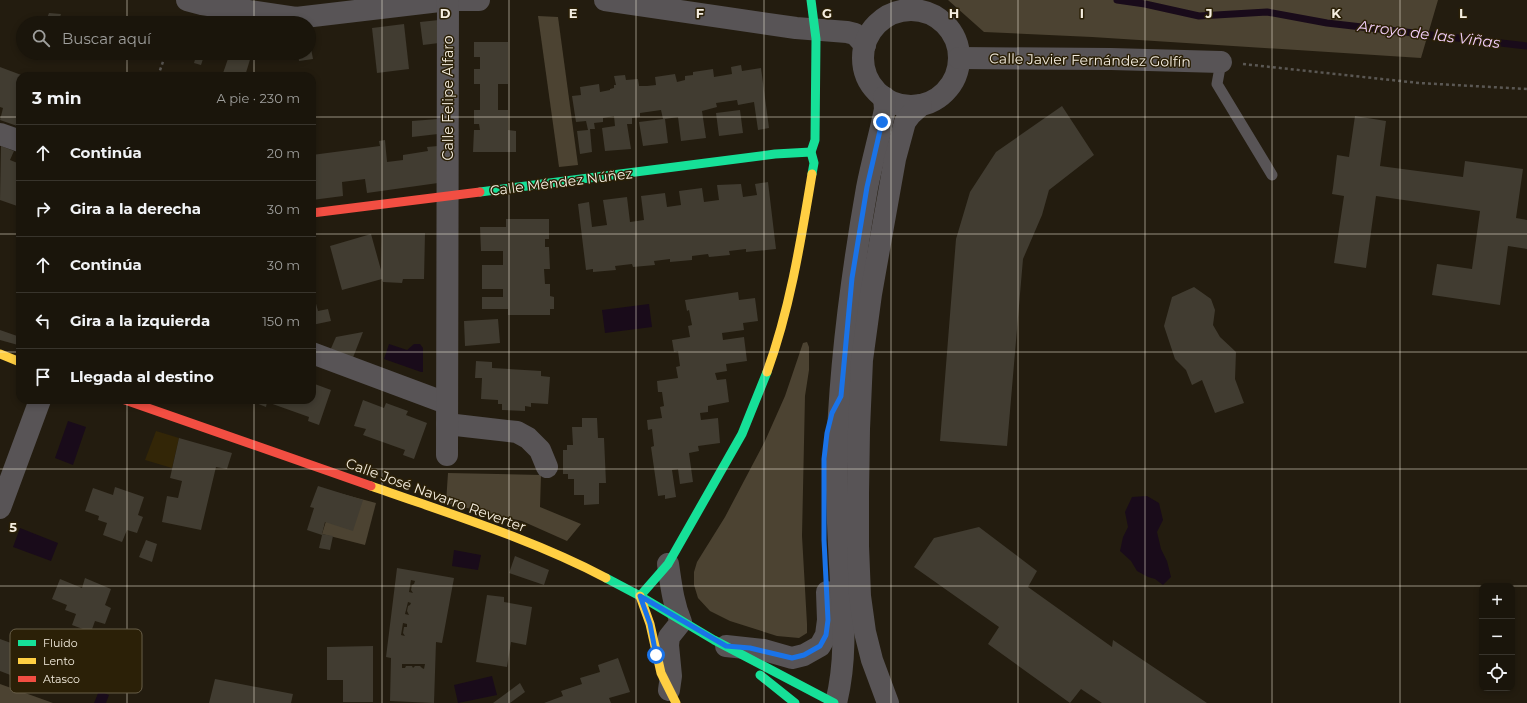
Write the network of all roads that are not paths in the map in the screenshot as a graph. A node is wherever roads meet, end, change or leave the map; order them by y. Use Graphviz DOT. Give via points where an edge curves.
graph roads {
  1 [pos="187,0"];
  2 [pos="448,0"];
  3 [pos="479,0"];
  4 [pos="605,0"];
  5 [pos="810,0"];
  6 [pos="890,7"];
  7 [pos="283,16"];
  8 [pos="313,16"];
  9 [pos="816,30"];
  10 [pos="865,45"];
  11 [pos="960,58"];
  12 [pos="1221,62"];
  13 [pos="884,98"];
  14 [pos="921,106"];
  15 [pos="0,134"];
  16 [pos="16,140"];
  17 [pos="811,152"];
  18 [pos="1272,175"];
  19 [pos="448,196"];
  20 [pos="316,213"];
  21 [pos="0,354"];
  22 [pos="316,354"];
  23 [pos="16,360"];
  24 [pos="841,396"];
  25 [pos="446,403"];
  26 [pos="39,404"];
  27 [pos="136,404"];
  28 [pos="447,424"];
  29 [pos="447,455"];
  30 [pos="547,467"];
  31 [pos="0,508"];
  32 [pos="668,564"];
  33 [pos="640,596"];
  34 [pos="681,622"];
  35 [pos="726,646"];
  36 [pos="672,697"];
  37 [pos="795,703"];
  38 [pos="835,703"];
  39 [pos="888,703"];
  1 -- 7 [label="street"];
  2 -- 3 [label="street"];
  2 -- 8 [label="street"];
  2 -- 19 [label="street, Calle Felipe Alfaro"];
  4 -- 9 [label="street"];
  5 -- 9 [label="street"];
  6 -- 10 [label="street"];
  6 -- 11 [label="street" via="918,10 939,19 948,26 954,36"];
  9 -- 10 [label="street" via="855,34"];
  9 -- 17 [label="street" via="814,140"];
  10 -- 13 [label="street" via="866,74 873,87"];
  11 -- 12 [label="street, Calle Javier Fernández Golfín"];
  11 -- 14 [label="street" via="949,89 932,102"];
  12 -- 18 [label="lane" via="1217,84"];
  13 -- 14 [label="street" via="902,105"];
  13 -- 24 [label="street" via="884,116 867,187 852,278"];
  14 -- 39 [label="street" via="906,122 895,159 862,360 858,494 860,596 872,660"];
  15 -- 16 [label="street"];
  17 -- 19 [label="street, Calle Méndez Núñez" via="775,154"];
  17 -- 32 [label="street" via="814,163 811,190 778,342 742,434"];
  19 -- 20 [label="street, Calle Méndez Núñez"];
  19 -- 25 [label="street, Calle Felipe Alfaro"];
  21 -- 23 [label="street"];
  22 -- 25 [label="street"];
  24 -- 35 [label="street" via="832,413 824,459 824,540 828,620 826,635 820,646 792,658 750,648"];
  24 -- 38 [label="street" via="837,510 844,657 841,685"];
  25 -- 28 [label="street, Calle Felipe Alfaro"];
  26 -- 31 [label="street"];
  27 -- 33 [label="street, Calle José Navarro Reverter" via="507,534 589,569"];
  28 -- 29 [label="street, Calle Felipe Alfaro"];
  28 -- 30 [label="street" via="517,432 528,438 540,450"];
  32 -- 33 [label="street"];
  32 -- 34 [label="street" via="672,594"];
  33 -- 34 [label="street, Calle José Navarro Reverter"];
  33 -- 36 [label="street" via="650,624 661,673"];
  34 -- 35 [label="street, Calle José Navarro Reverter"];
  34 -- 36 [label="street" via="669,637 668,645"];
  35 -- 37 [label="street, Calle José Navarro Reverter"];
  35 -- 38 [label="street, Calle José Navarro Reverter"];
}
